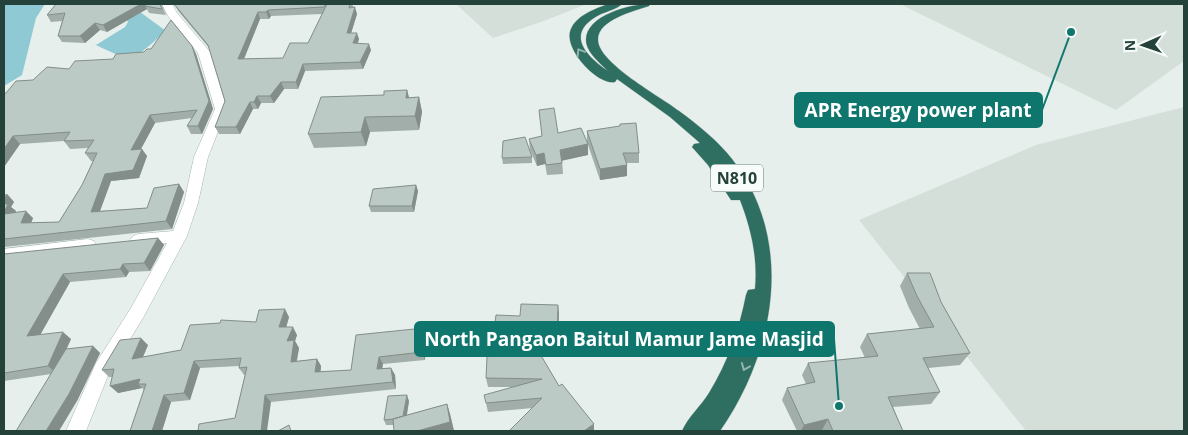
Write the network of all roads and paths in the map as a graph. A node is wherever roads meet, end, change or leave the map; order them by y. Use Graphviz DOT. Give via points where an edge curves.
graph roads {
  1 [pos="167,4"];
  2 [pos="617,4"];
  3 [pos="645,4"];
  4 [pos="743,200"];
  5 [pos="179,236"];
  6 [pos="123,242"];
  7 [pos="104,244"];
  8 [pos="4,255"];
  9 [pos="76,431"];
  10 [pos="692,431"];
  11 [pos="709,431"];
  1 -- 5 [label="street" via="204,52 221,109 201,157 191,204"];
  4 -- 2 [label="highway, N810, one-way" via="702,150 584,59 576,46 574,34 579,23"];
  3 -- 4 [label="highway, N810" via="598,26 593,33 594,50 722,156 738,179"];
  4 -- 10 [label="highway, N810" via="755,257 753,304 733,367 718,396"];
  4 -- 11 [label="highway, N810, one-way" via="758,222 765,287 759,325 747,364 720,418"];
  5 -- 6 [label="street"];
  5 -- 9 [label="street" via="102,369"];
  7 -- 8 [label="street"];
}
